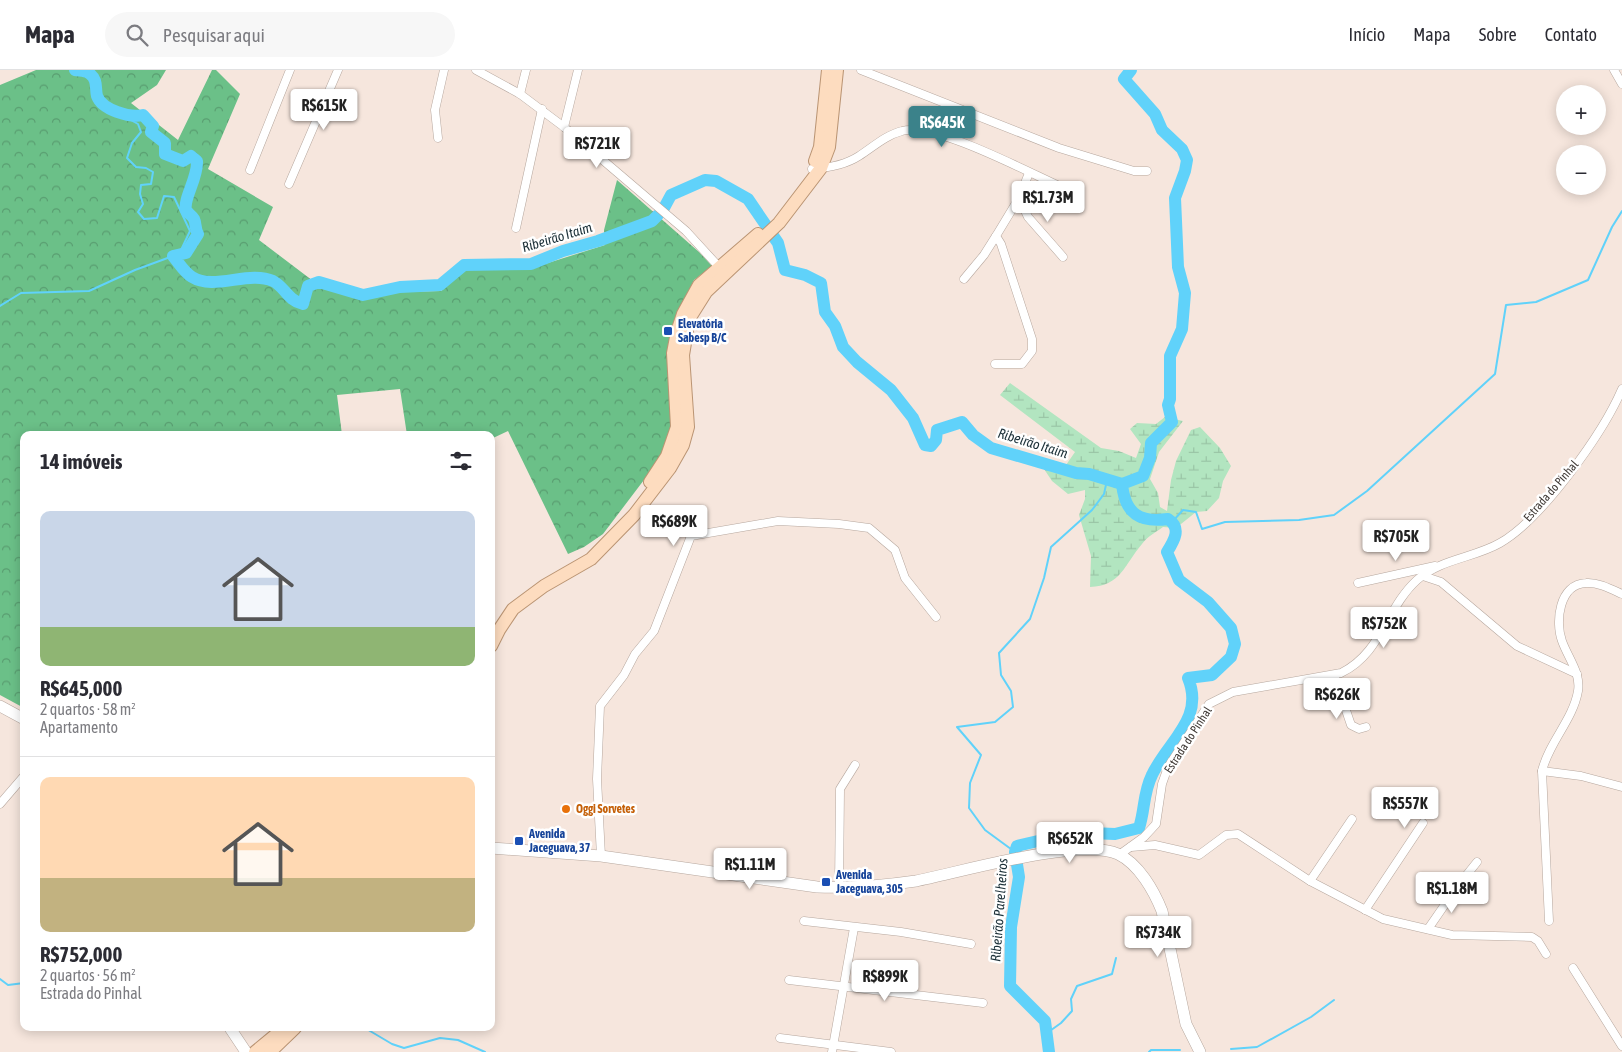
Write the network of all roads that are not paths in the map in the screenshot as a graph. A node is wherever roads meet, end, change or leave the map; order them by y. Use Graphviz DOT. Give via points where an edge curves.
graph roads {
  1 [pos="290,70"];
  2 [pos="338,70"];
  3 [pos="444,70"];
  4 [pos="476,70"];
  5 [pos="526,70"];
  6 [pos="578,70"];
  7 [pos="828,70"];
  8 [pos="837,70"];
  9 [pos="861,70"];
  10 [pos="1614,70"];
  11 [pos="484,72"];
  12 [pos="1622,84"];
  13 [pos="520,94"];
  14 [pos="542,109"];
  15 [pos="564,127"];
  16 [pos="438,138"];
  17 [pos="816,169"];
  18 [pos="250,170"];
  19 [pos="1147,171"];
  20 [pos="1029,173"];
  21 [pos="289,184"];
  22 [pos="1075,193"];
  23 [pos="1019,198"];
  24 [pos="516,228"];
  25 [pos="996,236"];
  26 [pos="759,240"];
  27 [pos="1063,257"];
  28 [pos="719,267"];
  29 [pos="964,279"];
  30 [pos="706,292"];
  31 [pos="995,364"];
  32 [pos="1622,389"];
  33 [pos="1440,566"];
  34 [pos="1423,576"];
  35 [pos="1358,583"];
  36 [pos="1622,594"];
  37 [pos="936,616"];
  38 [pos="495,628"];
  39 [pos="495,633"];
  40 [pos="1577,674"];
  41 [pos="1334,675"];
  42 [pos="0,706"];
  43 [pos="20,717"];
  44 [pos="1366,727"];
  45 [pos="855,764"];
  46 [pos="1542,771"];
  47 [pos="20,781"];
  48 [pos="1622,787"];
  49 [pos="0,804"];
  50 [pos="1352,819"];
  51 [pos="1423,823"];
  52 [pos="1130,847"];
  53 [pos="495,848"];
  54 [pos="1119,855"];
  55 [pos="601,856"];
  56 [pos="1478,862"];
  57 [pos="1310,881"];
  58 [pos="839,888"];
  59 [pos="1365,910"];
  60 [pos="804,921"];
  61 [pos="1549,921"];
  62 [pos="854,928"];
  63 [pos="1428,929"];
  64 [pos="971,944"];
  65 [pos="1546,954"];
  66 [pos="1573,968"];
  67 [pos="789,980"];
  68 [pos="844,986"];
  69 [pos="983,1003"];
  70 [pos="232,1031"];
  71 [pos="280,1031"];
  72 [pos="293,1031"];
  73 [pos="780,1038"];
  74 [pos="1622,1046"];
  75 [pos="832,1048"];
  76 [pos="246,1052"];
  77 [pos="254,1052"];
  78 [pos="270,1052"];
  79 [pos="891,1052"];
  80 [pos="1200,1052"];
  1 -- 18 [label="street"];
  2 -- 21 [label="street"];
  3 -- 16 [label="street" via="435,110"];
  4 -- 11 [label="street"];
  5 -- 13 [label="street"];
  6 -- 15 [label="street"];
  7 -- 17 [label="main road"];
  8 -- 17 [label="main road" via="829,147"];
  9 -- 19 [label="street" via="1059,148 1134,171"];
  10 -- 12 [label="street"];
  11 -- 13 [label="street"];
  13 -- 14 [label="street"];
  14 -- 15 [label="street"];
  14 -- 24 [label="street"];
  15 -- 28 [label="street" via="686,231"];
  17 -- 20 [label="street" via="849,161 887,137 916,129 988,152"];
  17 -- 26 [label="main road"];
  20 -- 22 [label="street"];
  20 -- 23 [label="street"];
  23 -- 25 [label="street"];
  23 -- 27 [label="street" via="1028,217"];
  25 -- 29 [label="street"];
  25 -- 31 [label="street" via="1031,333 1032,345 1030,356 1022,364"];
  26 -- 28 [label="main road" via="726,267"];
  26 -- 30 [label="main road"];
  28 -- 30 [label="main road"];
  28 -- 38 [label="main road" via="698,285 677,332 673,353 676,427 667,456 658,471 607,536 518,594 498,616"];
  30 -- 39 [label="main road" via="690,318 686,334 684,376 688,427 670,468 611,541 591,559 524,599 506,616"];
  32 -- 33 [label="street, Estrada do Pinhal" via="1599,434 1528,520 1499,544"];
  33 -- 34 [label="street, Estrada do Pinhal"];
  33 -- 35 [label="street"];
  34 -- 40 [label="street" via="1441,582 1517,646"];
  34 -- 41 [label="street, Estrada do Pinhal" via="1412,585 1377,641 1360,661"];
  36 -- 40 [label="street" via="1598,584 1585,583 1566,593 1559,626 1561,641"];
  37 -- 55 [label="street" via="905,578 895,550 869,528 778,521 691,536 654,631 600,706 597,779"];
  40 -- 46 [label="street" via="1575,703 1549,748"];
  41 -- 44 [label="street" via="1351,725 1359,729"];
  41 -- 52 [label="street, Estrada do Pinhal" via="1233,692 1210,704 1168,767 1156,824"];
  42 -- 43 [label="main road"];
  45 -- 58 [label="street" via="840,789"];
  46 -- 48 [label="street" via="1581,776"];
  46 -- 61 [label="street"];
  47 -- 49 [label="street"];
  50 -- 57 [label="street"];
  51 -- 59 [label="street"];
  52 -- 54 [label="street, Estrada do Pinhal"];
  52 -- 57 [label="street" via="1155,845 1198,855 1226,835 1238,834"];
  53 -- 55 [label="main road"];
  54 -- 58 [label="main road" via="1084,848 875,887"];
  54 -- 80 [label="main road" via="1142,876 1162,911 1186,1024"];
  55 -- 58 [label="main road"];
  56 -- 63 [label="street"];
  57 -- 59 [label="street"];
  59 -- 63 [label="street" via="1383,919"];
  60 -- 62 [label="street"];
  62 -- 64 [label="street"];
  62 -- 68 [label="street"];
  63 -- 65 [label="street" via="1471,937 1532,937"];
  66 -- 74 [label="street"];
  67 -- 68 [label="street"];
  68 -- 69 [label="street"];
  68 -- 75 [label="street"];
  70 -- 76 [label="main road"];
  71 -- 77 [label="main road"];
  72 -- 78 [label="main road"];
  73 -- 75 [label="street"];
  75 -- 79 [label="street"];
}
